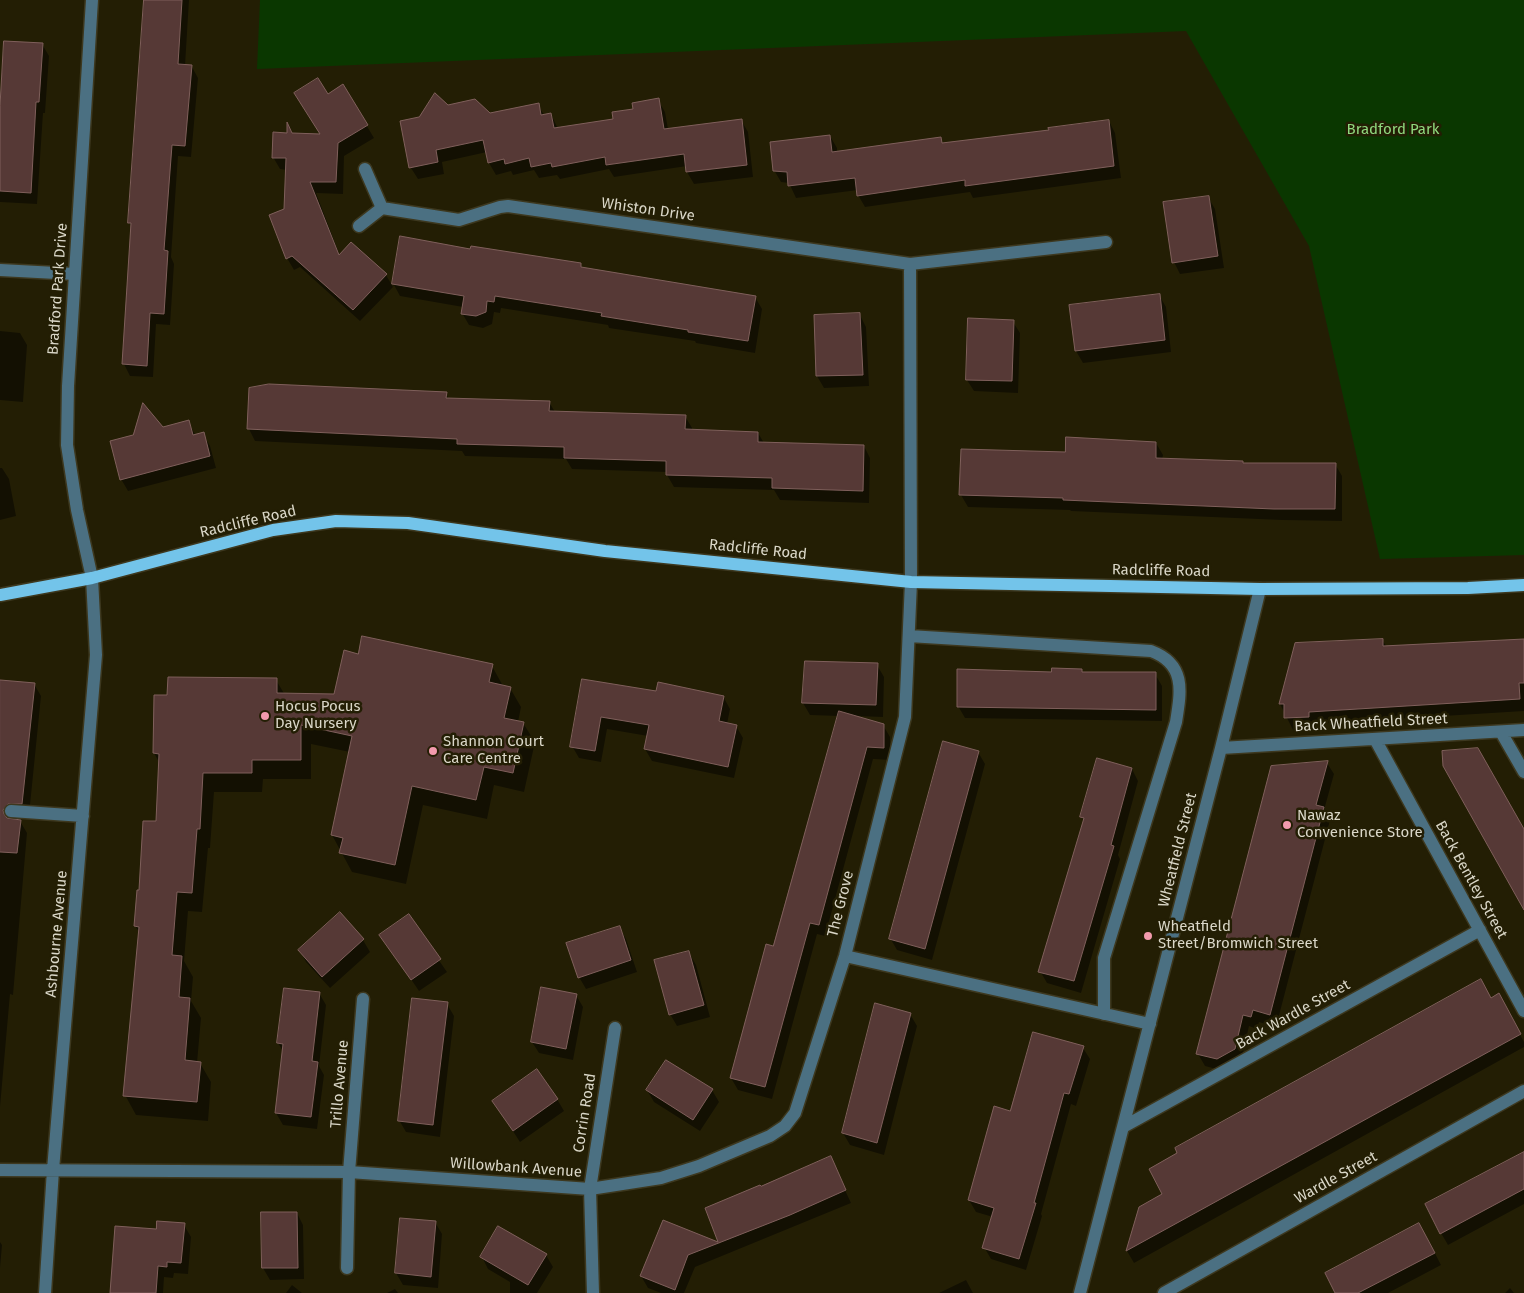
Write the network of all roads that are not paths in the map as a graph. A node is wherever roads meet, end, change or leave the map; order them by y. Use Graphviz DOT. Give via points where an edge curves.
graph roads {
  1 [pos="92,0"];
  2 [pos="365,169"];
  3 [pos="382,208"];
  4 [pos="359,226"];
  5 [pos="1106,242"];
  6 [pos="910,264"];
  7 [pos="0,270"];
  8 [pos="75,274"];
  9 [pos="92,578"];
  10 [pos="911,582"];
  11 [pos="1524,585"];
  12 [pos="1260,589"];
  13 [pos="0,595"];
  14 [pos="909,636"];
  15 [pos="1524,730"];
  16 [pos="1501,732"];
  17 [pos="1375,739"];
  18 [pos="1221,748"];
  19 [pos="1524,772"];
  20 [pos="11,811"];
  21 [pos="83,816"];
  22 [pos="1480,930"];
  23 [pos="844,956"];
  24 [pos="364,999"];
  25 [pos="1524,1011"];
  26 [pos="1104,1014"];
  27 [pos="1150,1024"];
  28 [pos="615,1028"];
  29 [pos="1524,1091"];
  30 [pos="1123,1127"];
  31 [pos="0,1170"];
  32 [pos="53,1170"];
  33 [pos="349,1172"];
  34 [pos="590,1189"];
  35 [pos="347,1268"];
  36 [pos="44,1293"];
  37 [pos="593,1293"];
  38 [pos="1080,1293"];
  39 [pos="1164,1293"];
  1 -- 8 [label="street, Bradford Park Drive"];
  2 -- 3 [label="street"];
  3 -- 4 [label="street"];
  3 -- 6 [label="street, Whiston Drive" via="459,220 508,206"];
  5 -- 6 [label="street, Whiston Drive"];
  6 -- 10 [label="street"];
  7 -- 8 [label="street"];
  8 -- 9 [label="street, Bradford Park Drive" via="66,445"];
  9 -- 10 [label="main road, Radcliffe Road" via="273,530 336,521 408,523 605,551"];
  9 -- 13 [label="main road, Radcliffe Road"];
  9 -- 21 [label="street, Ashbourne Avenue" via="96,656"];
  10 -- 12 [label="main road, Radcliffe Road"];
  10 -- 14 [label="street, The Grove"];
  11 -- 12 [label="main road, Radcliffe Road"];
  12 -- 18 [label="street, Wheatfield Street"];
  14 -- 23 [label="street, The Grove" via="905,717"];
  14 -- 26 [label="street" via="1151,651 1162,656 1176,670 1180,697 1176,722 1104,958"];
  15 -- 16 [label="street, Back Wheatfield Street"];
  16 -- 17 [label="street, Back Wheatfield Street"];
  16 -- 19 [label="street"];
  17 -- 18 [label="street, Back Wheatfield Street"];
  17 -- 22 [label="street, Back Bentley Street"];
  18 -- 27 [label="street, Wheatfield Street"];
  20 -- 21 [label="street"];
  21 -- 32 [label="street, Ashbourne Avenue"];
  22 -- 25 [label="street, Back Bentley Street"];
  22 -- 30 [label="street, Back Wardle Street"];
  23 -- 26 [label="street, The Grove"];
  23 -- 34 [label="street, Willowbank Avenue" via="795,1113 785,1126 770,1136 661,1178"];
  24 -- 33 [label="street, Trillo Avenue"];
  26 -- 27 [label="street, The Grove"];
  27 -- 30 [label="street, Wheatfield Street"];
  28 -- 34 [label="street, Corrin Road"];
  29 -- 39 [label="street, Wardle Street"];
  30 -- 38 [label="street, Wheatfield Street"];
  31 -- 32 [label="street, Willowbank Avenue"];
  32 -- 33 [label="street, Willowbank Avenue"];
  32 -- 36 [label="street, Ashbourne Avenue"];
  33 -- 34 [label="street, Willowbank Avenue"];
  33 -- 35 [label="street, Trillo Avenue"];
  34 -- 37 [label="street, Corrin Road"];
}
